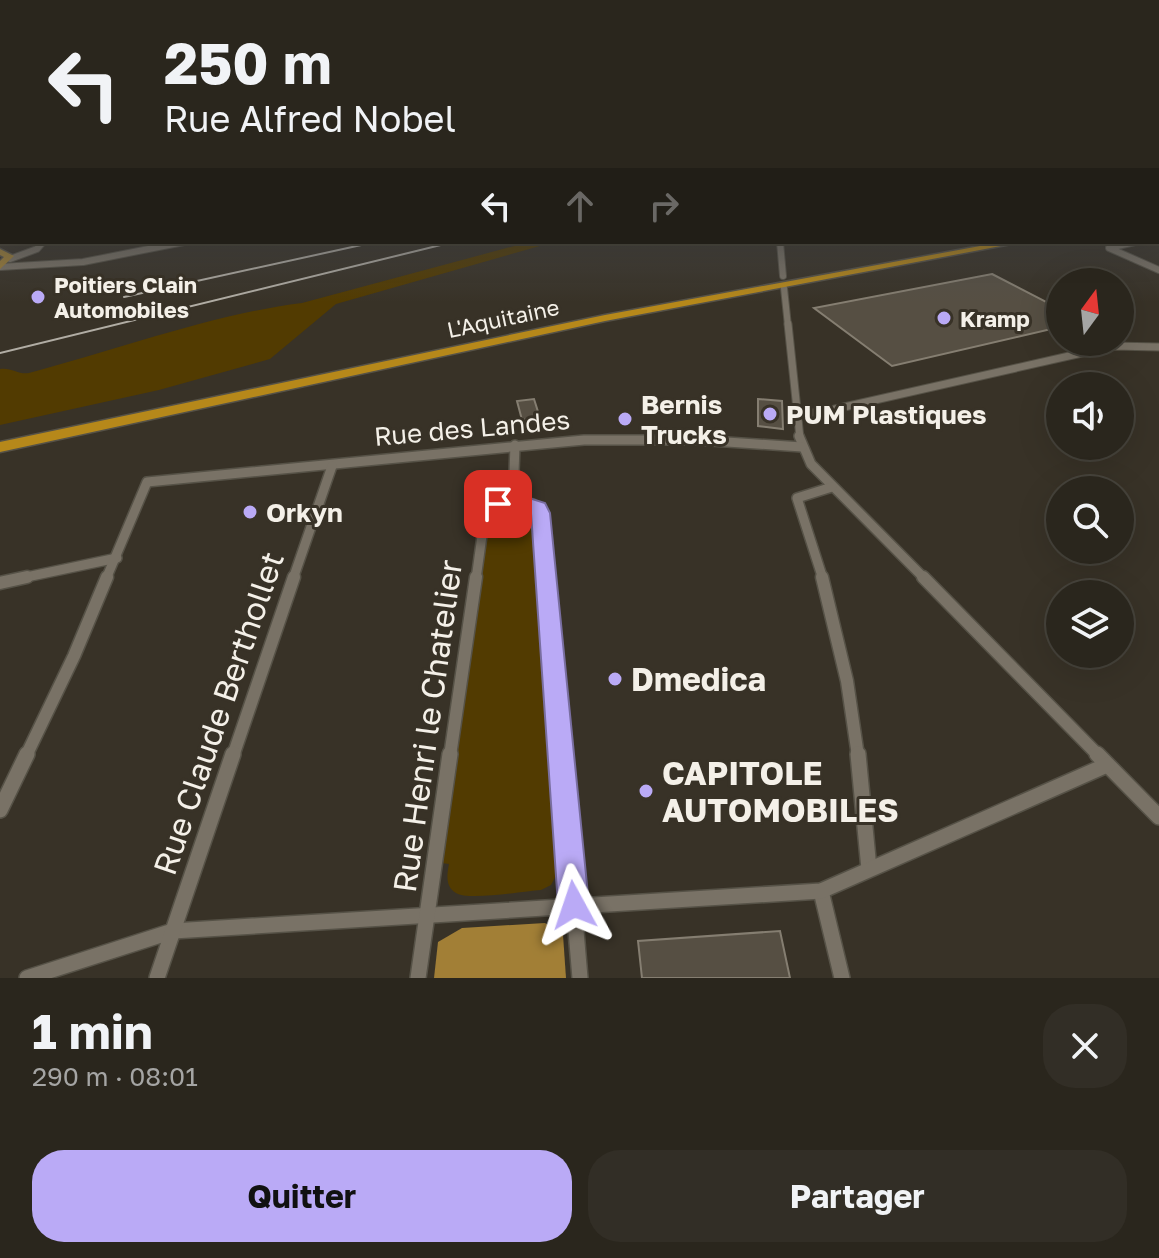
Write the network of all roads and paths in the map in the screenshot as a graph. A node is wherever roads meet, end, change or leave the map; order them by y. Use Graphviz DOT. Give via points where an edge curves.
graph roads {
  1 [pos="40,244"];
  2 [pos="174,244"];
  3 [pos="780,244"];
  4 [pos="979,244"];
  5 [pos="1006,244"];
  6 [pos="1126,244"];
  7 [pos="5,254"];
  8 [pos="1159,270"];
  9 [pos="783,276"];
  10 [pos="784,288"];
  11 [pos="1159,347"];
  12 [pos="796,413"];
  13 [pos="0,439"];
  14 [pos="515,445"];
  15 [pos="0,447"];
  16 [pos="802,447"];
  17 [pos="332,466"];
  18 [pos="832,487"];
  19 [pos="513,500"];
  20 [pos="117,558"];
  21 [pos="0,583"];
  22 [pos="1107,765"];
  23 [pos="0,810"];
  24 [pos="1159,817"];
  25 [pos="869,869"];
  26 [pos="821,891"];
  27 [pos="574,905"];
  28 [pos="427,914"];
  29 [pos="173,931"];
  30 [pos="27,978"];
  31 [pos="157,978"];
  32 [pos="418,978"];
  33 [pos="580,978"];
  34 [pos="842,978"];
  1 -- 7 [label="street"];
  2 -- 7 [label="street" via="83,262 29,265"];
  3 -- 9 [label="street"];
  4 -- 13 [label="highway, L'Aquitaine" via="510,331"];
  5 -- 15 [label="highway, L'Aquitaine" via="576,324"];
  6 -- 8 [label="street" via="1109,248"];
  10 -- 12 [label="street"];
  11 -- 12 [label="street" via="1113,346 822,412"];
  12 -- 16 [label="street"];
  14 -- 16 [label="street, Rue des Landes" via="639,438"];
  14 -- 17 [label="street, Rue des Landes"];
  14 -- 19 [label="street"];
  16 -- 18 [label="street"];
  17 -- 20 [label="street, Rue des Landes" via="147,482"];
  17 -- 29 [label="street, Rue Claude Berthollet"];
  18 -- 22 [label="street"];
  18 -- 25 [label="street" via="797,498 823,569 845,662 860,748"];
  19 -- 27 [label="street" via="533,504 541,513"];
  19 -- 28 [label="street, Rue Henri le Chatelier" via="491,506 485,514"];
  20 -- 21 [label="street"];
  20 -- 23 [label="street"];
  22 -- 24 [label="street"];
  22 -- 25 [label="street"];
  25 -- 26 [label="street"];
  26 -- 27 [label="street"];
  26 -- 34 [label="street"];
  27 -- 28 [label="street"];
  27 -- 33 [label="street"];
  28 -- 29 [label="street"];
  28 -- 32 [label="street, Rue Henri le Chatelier"];
  29 -- 30 [label="street"];
  29 -- 31 [label="street, Rue Claude Berthollet"];
}
